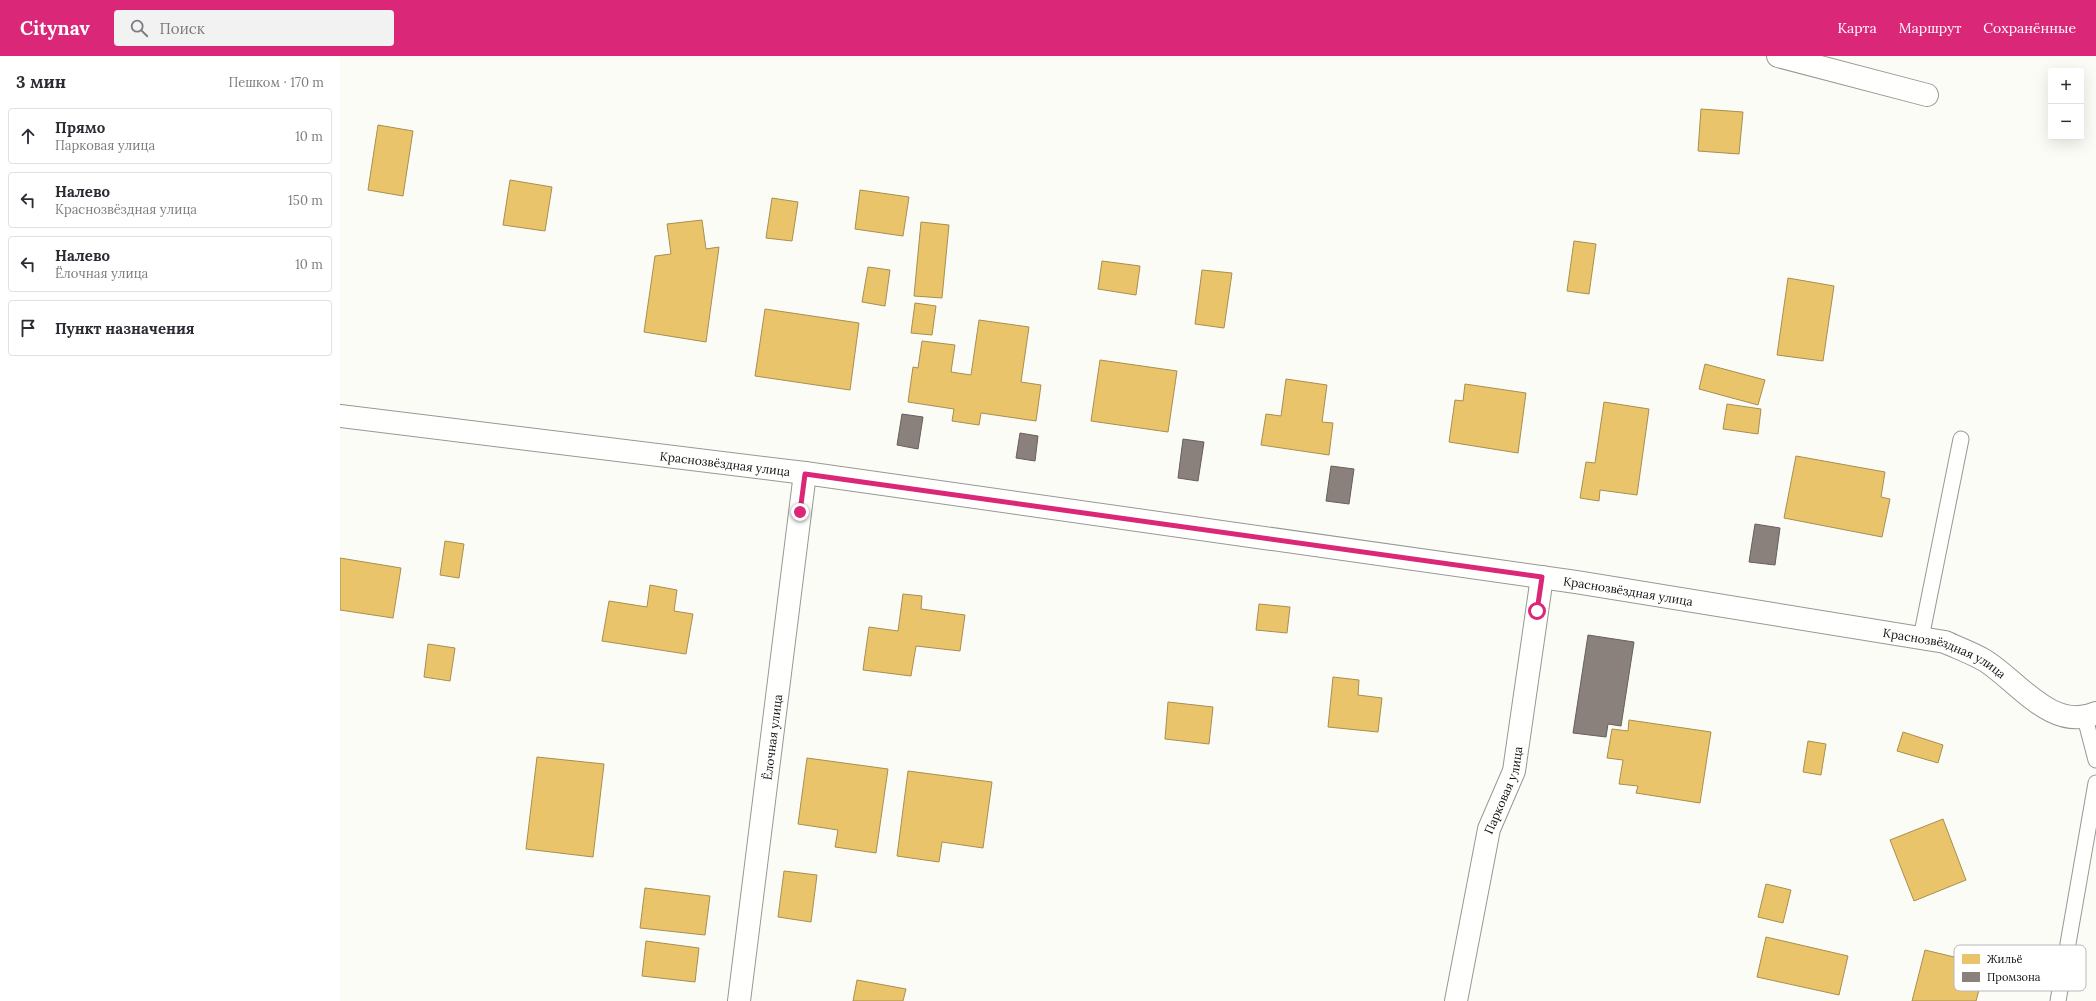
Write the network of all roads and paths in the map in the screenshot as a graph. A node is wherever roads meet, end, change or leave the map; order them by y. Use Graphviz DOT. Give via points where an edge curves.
graph roads {
  1 [pos="1778,56"];
  2 [pos="1927,95"];
  3 [pos="340,416"];
  4 [pos="1961,439"];
  5 [pos="805,474"];
  6 [pos="1542,577"];
  7 [pos="1921,638"];
  8 [pos="2091,715"];
  9 [pos="2096,760"];
  10 [pos="2096,783"];
  11 [pos="2068,945"];
  12 [pos="2060,991"];
  13 [pos="739,1001"];
  14 [pos="1456,1001"];
  15 [pos="2058,1001"];
  1 -- 2 [label="street"];
  3 -- 5 [label="street, Краснозвёздная улица"];
  4 -- 7 [label="lane"];
  5 -- 6 [label="street, Краснозвёздная улица"];
  5 -- 13 [label="street, Ёлочная улица"];
  6 -- 7 [label="street, Краснозвёздная улица"];
  6 -- 14 [label="street, Парковая улица" via="1514,771 1489,829"];
  7 -- 8 [label="street, Краснозвёздная улица" via="1945,642 1985,661 2027,696 2054,713"];
  8 -- 9 [label="lane"];
  10 -- 11 [label="lane"];
  12 -- 15 [label="lane"];
}
